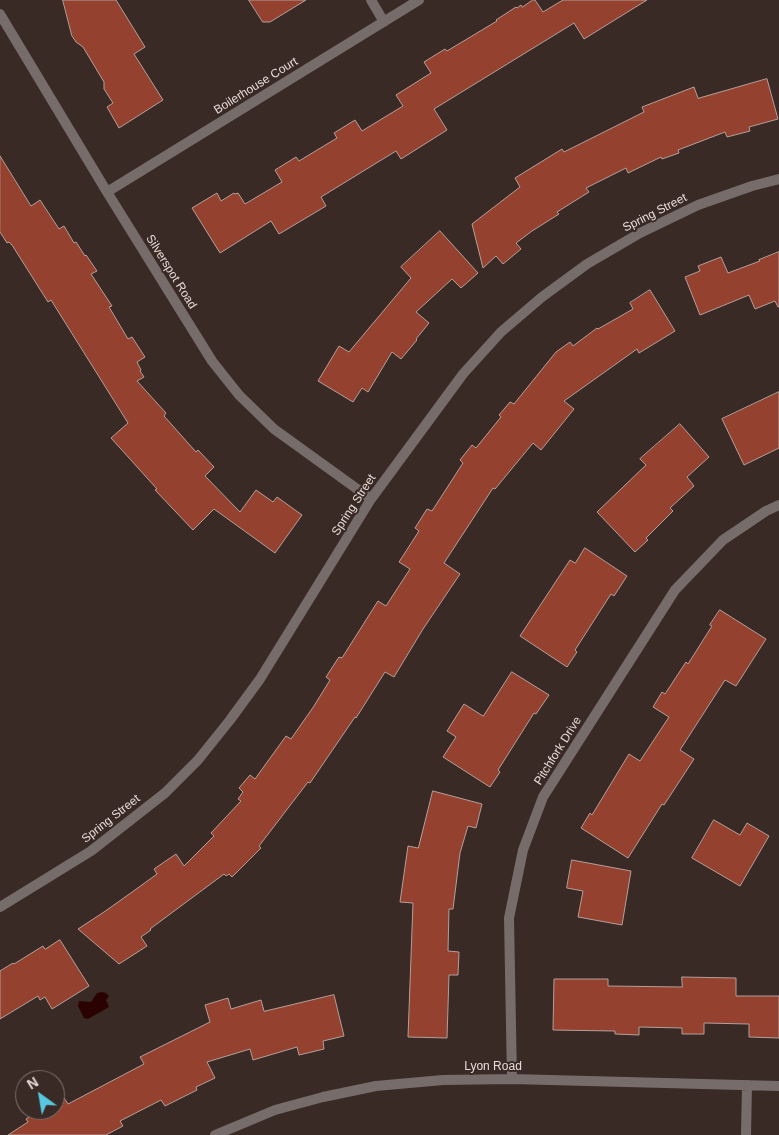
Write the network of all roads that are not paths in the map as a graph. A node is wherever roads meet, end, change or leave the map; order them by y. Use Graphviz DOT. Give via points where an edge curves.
graph roads {
  1 [pos="371,0"];
  2 [pos="419,0"];
  3 [pos="0,14"];
  4 [pos="384,22"];
  5 [pos="779,179"];
  6 [pos="107,192"];
  7 [pos="371,499"];
  8 [pos="779,505"];
  9 [pos="0,907"];
  10 [pos="512,1079"];
  11 [pos="747,1085"];
  12 [pos="779,1086"];
  13 [pos="215,1135"];
  14 [pos="746,1135"];
  1 -- 4 [label="street"];
  2 -- 4 [label="street, Boilerhouse Court"];
  3 -- 6 [label="street, Silverspot Road"];
  4 -- 6 [label="street, Boilerhouse Court"];
  5 -- 7 [label="street, Spring Street" via="698,205 640,233 587,264 542,297 501,332 463,374"];
  6 -- 7 [label="street, Silverspot Road" via="212,361 239,395 274,429"];
  7 -- 9 [label="street, Spring Street" via="260,679 198,760 164,793 90,851"];
  8 -- 10 [label="street, Pitchfork Drive" via="723,540 675,590 543,798 523,850 509,918"];
  10 -- 11 [label="street, Lyon Road"];
  10 -- 13 [label="street, Lyon Road" via="443,1080 376,1086 275,1110"];
  11 -- 12 [label="street, Lyon Road"];
  11 -- 14 [label="street"];
}
